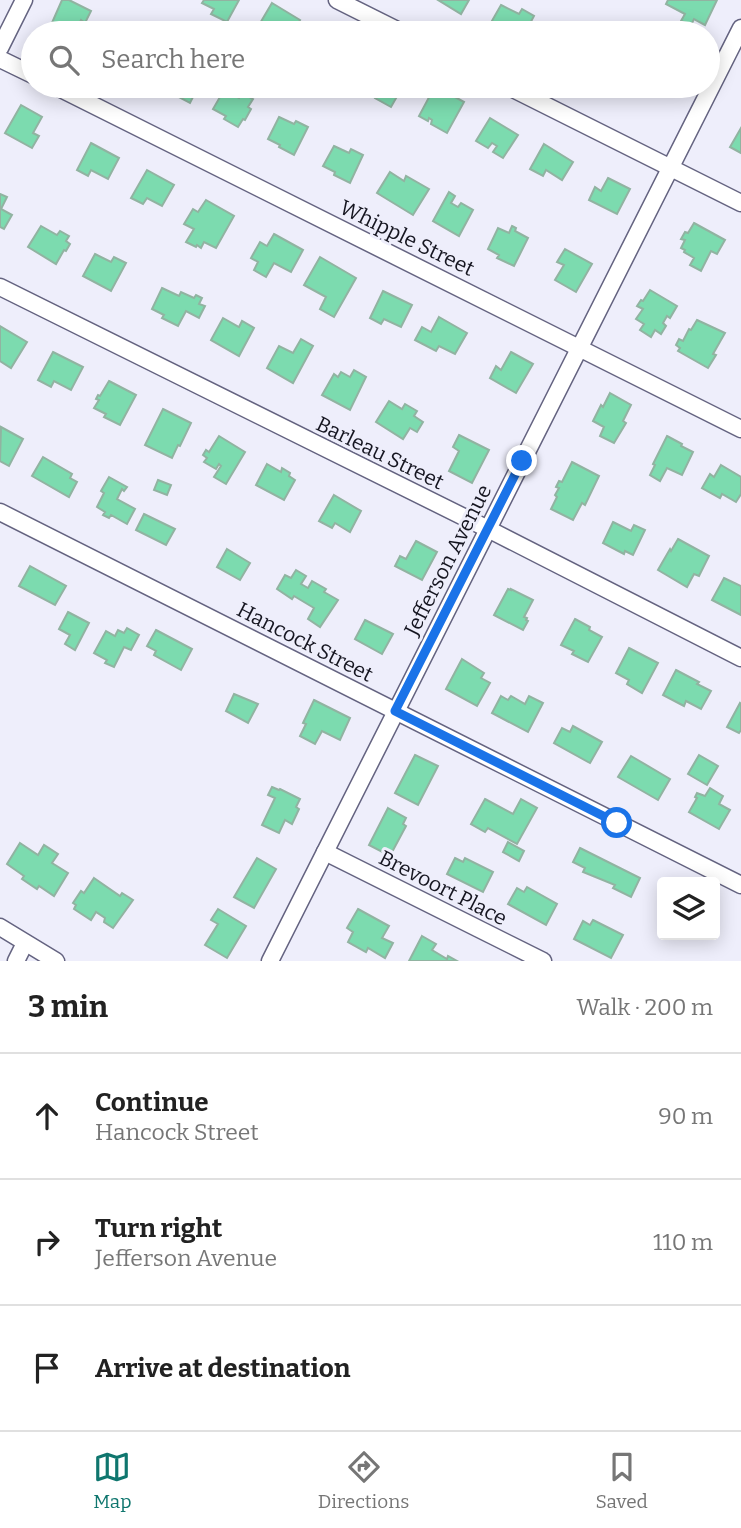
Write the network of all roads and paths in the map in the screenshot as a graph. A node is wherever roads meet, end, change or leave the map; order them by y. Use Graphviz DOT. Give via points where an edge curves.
graph roads {
  1 [pos="24,0"];
  2 [pos="337,0"];
  3 [pos="379,21"];
  4 [pos="741,28"];
  5 [pos="0,48"];
  6 [pos="0,58"];
  7 [pos="21,69"];
  8 [pos="720,69"];
  9 [pos="79,98"];
  10 [pos="532,98"];
  11 [pos="705,98"];
  12 [pos="670,167"];
  13 [pos="741,203"];
  14 [pos="0,287"];
  15 [pos="579,347"];
  16 [pos="741,429"];
  17 [pos="0,512"];
  18 [pos="488,529"];
  19 [pos="741,658"];
  20 [pos="395,711"];
  21 [pos="325,852"];
  22 [pos="741,885"];
  23 [pos="0,927"];
  24 [pos="25,943"];
  25 [pos="16,961"];
  26 [pos="56,961"];
  27 [pos="270,961"];
  28 [pos="543,961"];
  1 -- 5 [label="street"];
  2 -- 3 [label="street"];
  4 -- 8 [label="street, Jefferson Avenue"];
  6 -- 7 [label="street"];
  9 -- 15 [label="street, Whipple Street"];
  10 -- 12 [label="street"];
  11 -- 12 [label="street, Jefferson Avenue"];
  12 -- 13 [label="street"];
  12 -- 15 [label="street, Jefferson Avenue"];
  14 -- 18 [label="street, Barleau Street"];
  15 -- 16 [label="street, Whipple Street"];
  15 -- 18 [label="street, Jefferson Avenue"];
  17 -- 20 [label="street, Hancock Street"];
  18 -- 19 [label="street, Barleau Street"];
  18 -- 20 [label="street, Jefferson Avenue"];
  20 -- 21 [label="street, Jefferson Avenue"];
  20 -- 22 [label="street, Hancock Street"];
  21 -- 27 [label="street, Jefferson Avenue"];
  21 -- 28 [label="street, Brevoort Place"];
  23 -- 24 [label="street"];
  24 -- 25 [label="street"];
  24 -- 26 [label="street"];
}
